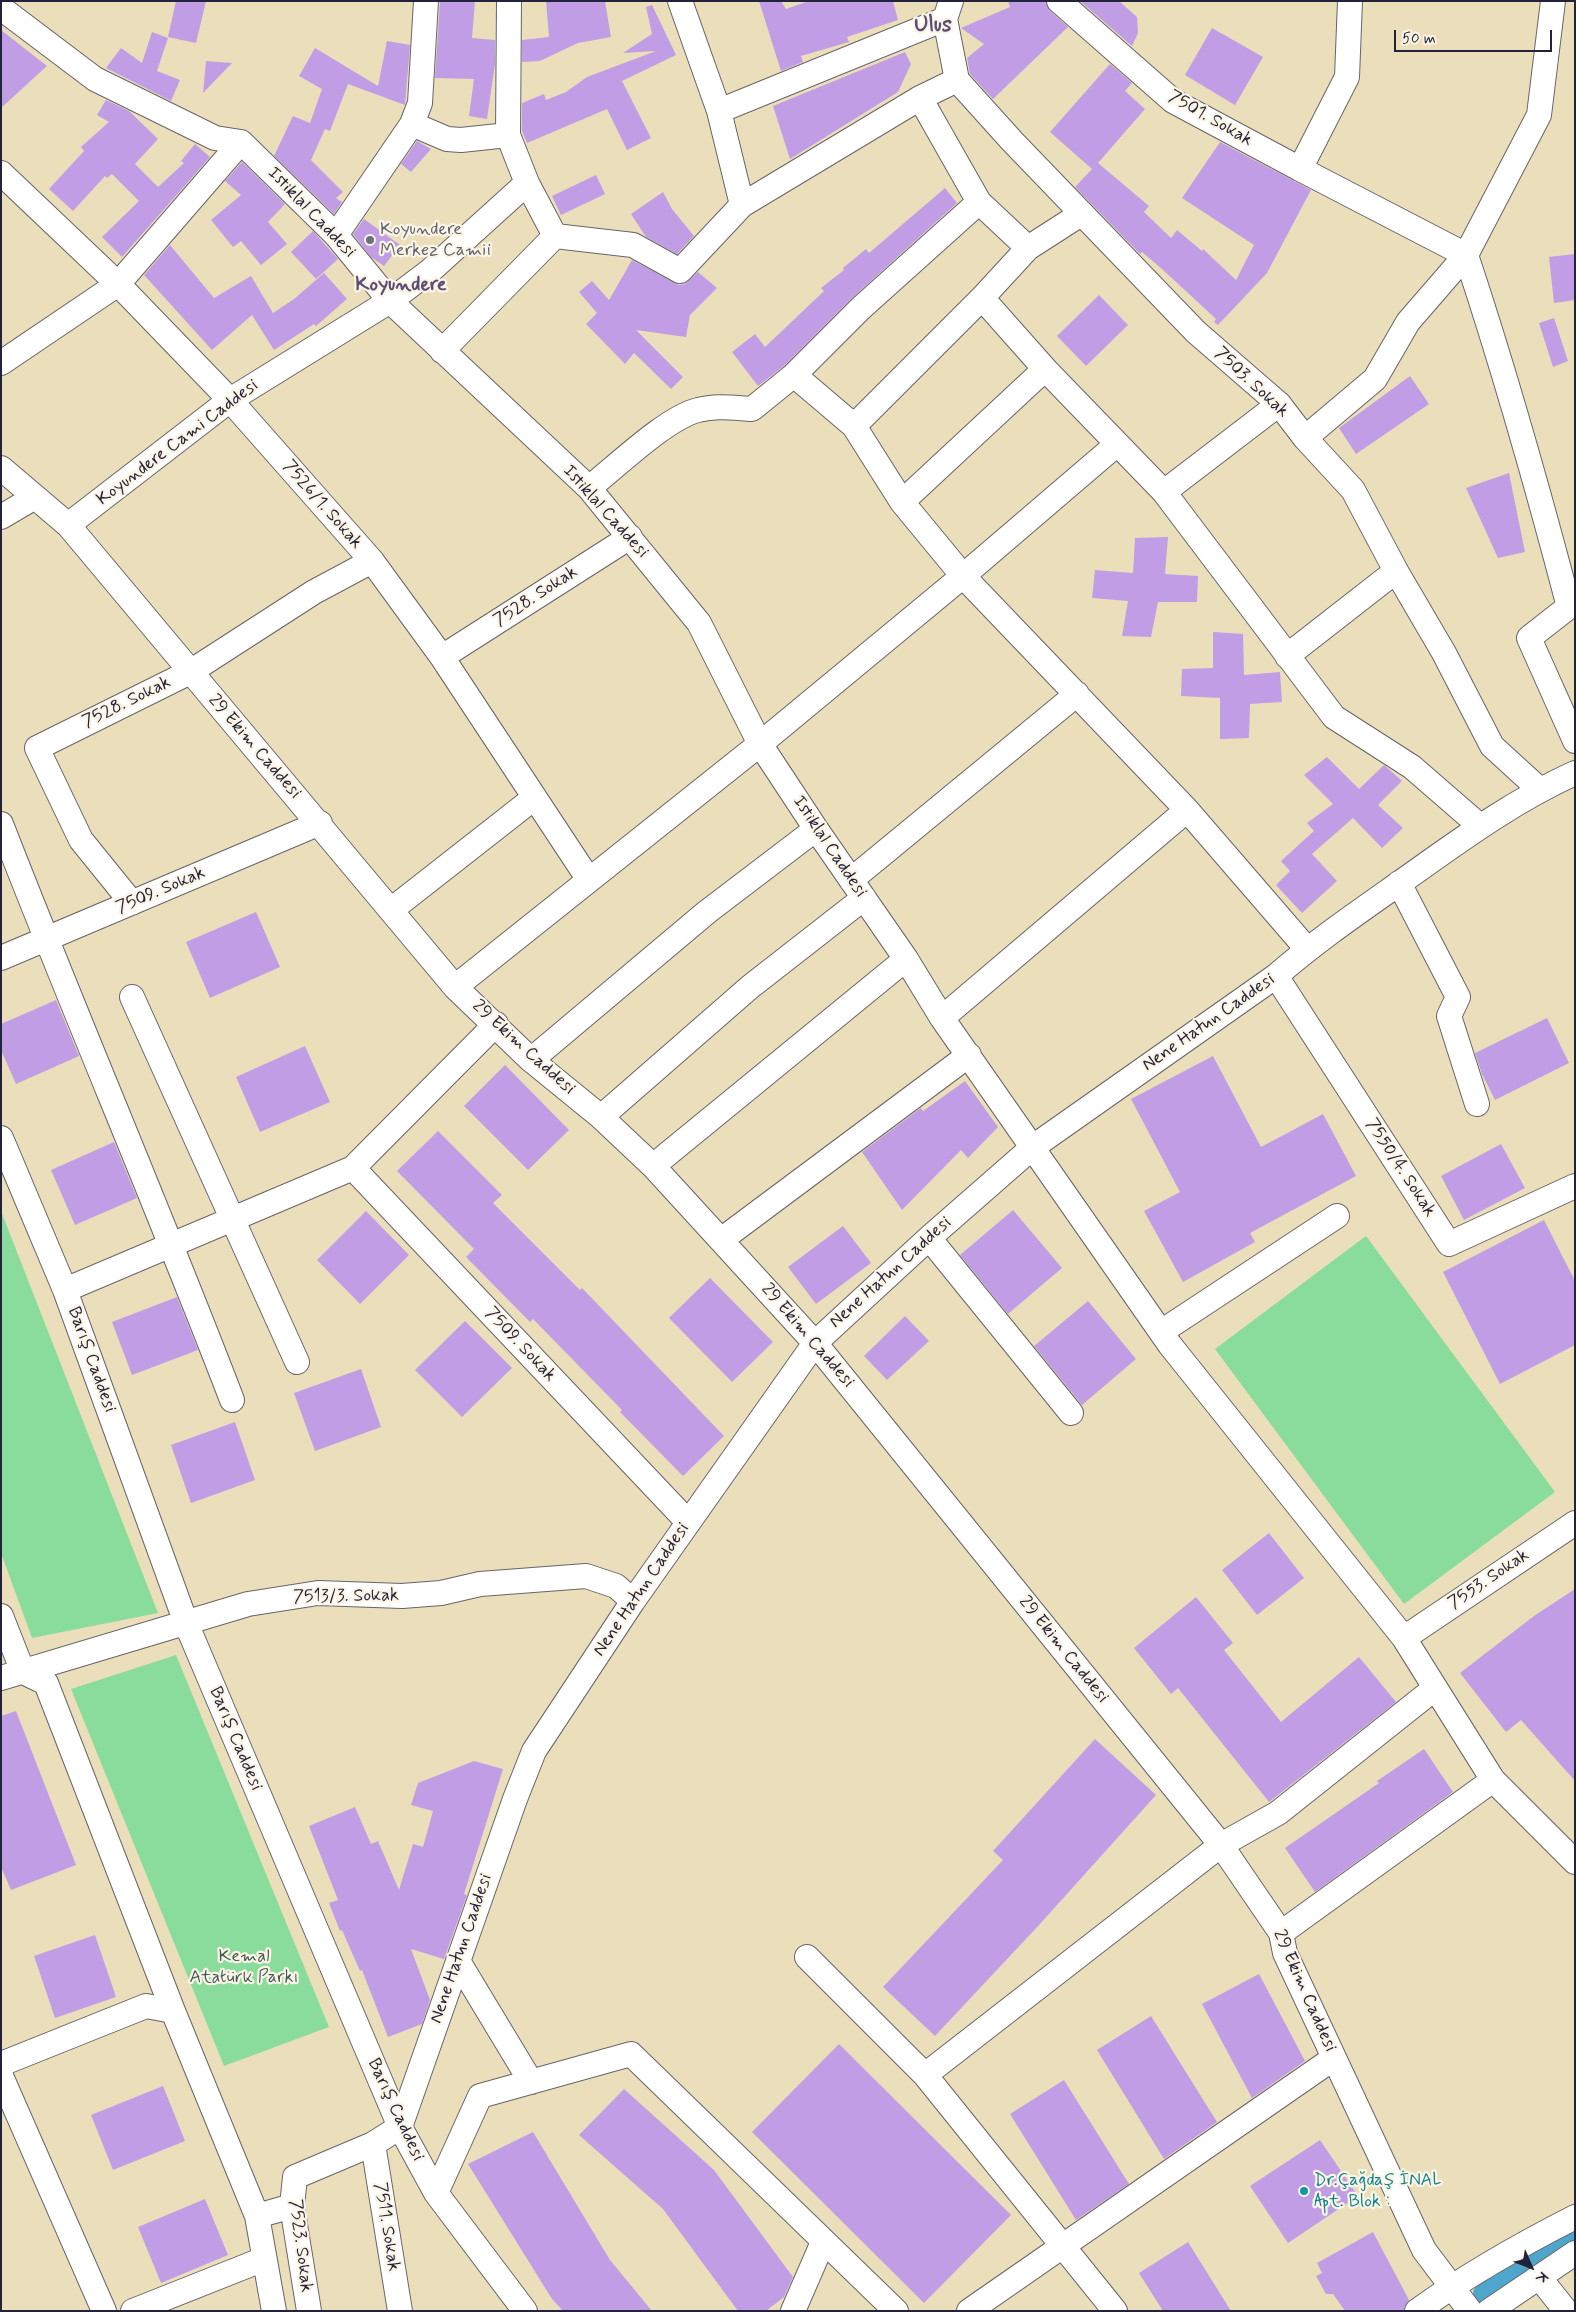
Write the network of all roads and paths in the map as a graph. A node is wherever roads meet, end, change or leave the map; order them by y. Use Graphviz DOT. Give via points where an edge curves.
graph roads {
  1 [pos="426,1"];
  2 [pos="509,1"];
  3 [pos="680,1"];
  4 [pos="1059,1"];
  5 [pos="1350,1"];
  6 [pos="1552,1"];
  7 [pos="1,8"];
  8 [pos="948,10"];
  9 [pos="957,80"];
  10 [pos="920,98"];
  11 [pos="719,111"];
  12 [pos="412,124"];
  13 [pos="508,135"];
  14 [pos="241,142"];
  15 [pos="1300,169"];
  16 [pos="1,173"];
  17 [pos="528,183"];
  18 [pos="979,202"];
  19 [pos="742,205"];
  20 [pos="1081,214"];
  21 [pos="336,234"];
  22 [pos="554,236"];
  23 [pos="1028,248"];
  24 [pos="1466,255"];
  25 [pos="118,284"];
  26 [pos="982,298"];
  27 [pos="390,302"];
  28 [pos="442,351"];
  29 [pos="1,364"];
  30 [pos="1045,370"];
  31 [pos="794,375"];
  32 [pos="230,400"];
  33 [pos="1279,404"];
  34 [pos="854,426"];
  35 [pos="1305,438"];
  36 [pos="1116,446"];
  37 [pos="1,468"];
  38 [pos="589,488"];
  39 [pos="1164,492"];
  40 [pos="35,497"];
  41 [pos="902,502"];
  42 [pos="1,516"];
  43 [pos="68,525"];
  44 [pos="630,537"];
  45 [pos="372,561"];
  46 [pos="1396,570"];
  47 [pos="964,576"];
  48 [pos="1572,605"];
  49 [pos="1287,656"];
  50 [pos="442,657"];
  51 [pos="190,672"];
  52 [pos="1077,694"];
  53 [pos="1575,741"];
  54 [pos="760,744"];
  55 [pos="1575,774"];
  56 [pos="1539,789"];
  57 [pos="534,798"];
  58 [pos="1187,810"];
  59 [pos="320,823"];
  60 [pos="1,824"];
  61 [pos="1480,826"];
  62 [pos="816,829"];
  63 [pos="589,880"];
  64 [pos="1399,883"];
  65 [pos="858,889"];
  66 [pos="132,903"];
  67 [pos="391,910"];
  68 [pos="46,939"];
  69 [pos="1307,949"];
  70 [pos="1,958"];
  71 [pos="906,959"];
  72 [pos="1276,976"];
  73 [pos="455,987"];
  74 [pos="132,996"];
  75 [pos="942,1018"];
  76 [pos="496,1024"];
  77 [pos="969,1055"];
  78 [pos="531,1060"];
  79 [pos="1477,1104"];
  80 [pos="601,1116"];
  81 [pos="1,1138"];
  82 [pos="1033,1147"];
  83 [pos="653,1166"];
  84 [pos="353,1168"];
  85 [pos="1575,1186"];
  86 [pos="1337,1216"];
  87 [pos="232,1219"];
  88 [pos="929,1238"];
  89 [pos="721,1240"];
  90 [pos="172,1245"];
  91 [pos="65,1290"];
  92 [pos="1161,1332"];
  93 [pos="815,1342"];
  94 [pos="297,1362"];
  95 [pos="232,1400"];
  96 [pos="1071,1413"];
  97 [pos="688,1522"];
  98 [pos="1575,1523"];
  99 [pos="633,1601"];
  100 [pos="1,1616"];
  101 [pos="186,1623"];
  102 [pos="1404,1638"];
  103 [pos="12,1675"];
  104 [pos="1434,1689"];
  105 [pos="1494,1780"];
  106 [pos="1221,1845"];
  107 [pos="1575,1862"];
  108 [pos="1281,1933"];
  109 [pos="807,1957"];
  110 [pos="458,1961"];
  111 [pos="173,2011"];
  112 [pos="1334,2058"];
  113 [pos="1,2064"];
  114 [pos="926,2075"];
  115 [pos="1,2076"];
  116 [pos="531,2082"];
  117 [pos="400,2127"];
  118 [pos="373,2144"];
  119 [pos="436,2193"];
  120 [pos="292,2206"];
  121 [pos="256,2216"];
  122 [pos="1575,2217"];
  123 [pos="823,2242"];
  124 [pos="1063,2246"];
  125 [pos="1575,2253"];
  126 [pos="264,2259"];
  127 [pos="1539,2277"];
  128 [pos="1452,2286"];
  129 [pos="104,2311"];
  130 [pos="133,2311"];
  131 [pos="274,2311"];
  132 [pos="309,2311"];
  133 [pos="400,2311"];
  134 [pos="525,2311"];
  135 [pos="793,2311"];
  136 [pos="896,2311"];
  137 [pos="969,2311"];
  138 [pos="1115,2311"];
  139 [pos="1417,2311"];
  140 [pos="1470,2311"];
  141 [pos="1489,2311"];
  142 [pos="1566,2311"];
  1 -- 12 [label="street" via="420,103"];
  2 -- 13 [label="street"];
  3 -- 11 [label="street"];
  4 -- 15 [label="street, 7501. Sokak" via="1173,102"];
  5 -- 15 [label="street" via="1347,77"];
  6 -- 24 [label="street" via="1539,115"];
  7 -- 14 [label="street" via="95,79 216,138"];
  8 -- 9 [label="street"];
  8 -- 11 [label="street"];
  9 -- 10 [label="street"];
  9 -- 20 [label="street, 7503. Sokak"];
  10 -- 18 [label="street"];
  10 -- 19 [label="street"];
  11 -- 19 [label="street"];
  12 -- 13 [label="street" via="447,139"];
  12 -- 21 [label="street"];
  13 -- 17 [label="street"];
  14 -- 21 [label="street, Istiklal Caddesi"];
  14 -- 25 [label="street"];
  15 -- 24 [label="street, 7501. Sokak"];
  16 -- 25 [label="street, 7526/1. Sokak"];
  17 -- 22 [label="street"];
  17 -- 27 [label="street, Koyundere Cami Caddesi" via="431,270"];
  18 -- 23 [label="street"];
  18 -- 31 [label="street" via="861,308"];
  19 -- 22 [label="street" via="680,271 633,245"];
  20 -- 23 [label="street"];
  20 -- 33 [label="street, 7503. Sokak" via="1196,332"];
  21 -- 27 [label="street, Istiklal Caddesi"];
  22 -- 28 [label="street"];
  23 -- 26 [label="street"];
  24 -- 35 [label="street" via="1408,322 1375,379"];
  24 -- 48 [label="street"];
  25 -- 29 [label="street"];
  25 -- 32 [label="street, 7526/1. Sokak"];
  26 -- 30 [label="street"];
  26 -- 34 [label="street"];
  27 -- 28 [label="street, Istiklal Caddesi"];
  27 -- 32 [label="street, Koyundere Cami Caddesi"];
  28 -- 38 [label="street, Istiklal Caddesi"];
  30 -- 36 [label="street"];
  30 -- 41 [label="street"];
  31 -- 34 [label="street"];
  31 -- 38 [label="street" via="752,409 718,407 697,410 674,420"];
  32 -- 43 [label="street, Koyundere Cami Caddesi"];
  32 -- 45 [label="street, 7526/1. Sokak"];
  33 -- 35 [label="street, 7503. Sokak"];
  33 -- 39 [label="street"];
  34 -- 41 [label="street"];
  35 -- 46 [label="street, 7503. Sokak" via="1353,490"];
  36 -- 39 [label="street"];
  36 -- 47 [label="street"];
  37 -- 40 [label="street, 29 Ekim Caddesi"];
  38 -- 44 [label="street, Istiklal Caddesi"];
  39 -- 49 [label="street"];
  40 -- 42 [label="street"];
  40 -- 43 [label="street, 29 Ekim Caddesi"];
  41 -- 47 [label="street"];
  43 -- 51 [label="street, 29 Ekim Caddesi"];
  44 -- 50 [label="street, 7528. Sokak"];
  44 -- 54 [label="street, Istiklal Caddesi" via="699,623"];
  45 -- 50 [label="street, 7526/1. Sokak"];
  45 -- 51 [label="street, 7528. Sokak" via="314,592"];
  46 -- 49 [label="street"];
  46 -- 56 [label="street, 7503. Sokak" via="1492,746"];
  47 -- 52 [label="street"];
  47 -- 54 [label="street"];
  48 -- 53 [label="street" via="1530,638"];
  49 -- 61 [label="street" via="1334,717 1412,767"];
  50 -- 57 [label="street, 7526/1. Sokak"];
  51 -- 59 [label="street, 29 Ekim Caddesi"];
  51 -- 66 [label="street, 7528. Sokak" via="37,748 80,840"];
  52 -- 58 [label="street"];
  52 -- 65 [label="street"];
  54 -- 62 [label="street, Istiklal Caddesi"];
  54 -- 63 [label="street"];
  55 -- 56 [label="street, Nene Hatun Caddesi"];
  56 -- 61 [label="street, Nene Hatun Caddesi"];
  57 -- 63 [label="street, 7526/1. Sokak"];
  57 -- 67 [label="street"];
  58 -- 69 [label="street"];
  58 -- 75 [label="street"];
  59 -- 66 [label="street, 7509. Sokak"];
  59 -- 67 [label="street, 29 Ekim Caddesi"];
  60 -- 68 [label="street"];
  61 -- 64 [label="street, Nene Hatun Caddesi"];
  62 -- 65 [label="street, Istiklal Caddesi"];
  62 -- 78 [label="street" via="707,912"];
  63 -- 73 [label="street"];
  64 -- 69 [label="street, Nene Hatun Caddesi"];
  64 -- 79 [label="street" via="1458,997 1449,1016"];
  65 -- 71 [label="street, Istiklal Caddesi"];
  65 -- 80 [label="street" via="750,988"];
  66 -- 68 [label="street, 7509. Sokak"];
  67 -- 73 [label="street, 29 Ekim Caddesi"];
  68 -- 70 [label="street, 7509. Sokak"];
  68 -- 90 [label="street"];
  69 -- 72 [label="street, Nene Hatun Caddesi"];
  71 -- 75 [label="street, Istiklal Caddesi"];
  71 -- 83 [label="street"];
  72 -- 82 [label="street, Nene Hatun Caddesi"];
  72 -- 85 [label="street, 7550/4. Sokak" via="1449,1244"];
  73 -- 76 [label="street, 29 Ekim Caddesi"];
  74 -- 87 [label="street"];
  75 -- 77 [label="street, Istiklal Caddesi"];
  76 -- 78 [label="street, 29 Ekim Caddesi"];
  76 -- 84 [label="street"];
  77 -- 82 [label="street, Istiklal Caddesi"];
  77 -- 89 [label="street"];
  78 -- 80 [label="street, 29 Ekim Caddesi"];
  80 -- 83 [label="street, 29 Ekim Caddesi"];
  81 -- 91 [label="street, Barış Caddesi"];
  82 -- 88 [label="street, Nene Hatun Caddesi"];
  82 -- 92 [label="street, Istiklal Caddesi"];
  83 -- 89 [label="street, 29 Ekim Caddesi"];
  84 -- 87 [label="street"];
  84 -- 97 [label="street, 7509. Sokak"];
  86 -- 92 [label="street"];
  87 -- 90 [label="street"];
  87 -- 94 [label="street"];
  88 -- 93 [label="street, Nene Hatun Caddesi"];
  88 -- 96 [label="street"];
  89 -- 93 [label="street, 29 Ekim Caddesi"];
  90 -- 91 [label="street"];
  90 -- 95 [label="street"];
  91 -- 101 [label="street, Barış Caddesi"];
  92 -- 102 [label="street, Istiklal Caddesi"];
  93 -- 97 [label="street, Nene Hatun Caddesi"];
  93 -- 106 [label="street, 29 Ekim Caddesi"];
  97 -- 99 [label="street, Nene Hatun Caddesi"];
  98 -- 102 [label="street, 7553. Sokak"];
  99 -- 101 [label="street, 7513/3. Sokak" via="616,1586 586,1576 480,1584 441,1594 318,1593 248,1604"];
  99 -- 110 [label="street, Nene Hatun Caddesi" via="534,1751"];
  100 -- 103 [label="street"];
  101 -- 103 [label="street, 7513/3. Sokak"];
  101 -- 117 [label="street, Barış Caddesi"];
  102 -- 104 [label="street, Istiklal Caddesi"];
  103 -- 111 [label="street" via="46,1684"];
  104 -- 105 [label="street, Istiklal Caddesi"];
  104 -- 106 [label="street" via="1278,1813"];
  105 -- 107 [label="street, Istiklal Caddesi"];
  105 -- 108 [label="street"];
  106 -- 108 [label="street, 29 Ekim Caddesi"];
  106 -- 114 [label="street"];
  108 -- 112 [label="street, 29 Ekim Caddesi" via="1285,1953"];
  109 -- 114 [label="street"];
  110 -- 116 [label="street"];
  110 -- 117 [label="street, Nene Hatun Caddesi"];
  111 -- 113 [label="street" via="146,2006"];
  111 -- 121 [label="street"];
  112 -- 124 [label="street"];
  112 -- 128 [label="street, 29 Ekim Caddesi" via="1424,2250"];
  114 -- 124 [label="street"];
  115 -- 129 [label="street"];
  116 -- 119 [label="street" via="480,2096"];
  116 -- 123 [label="street" via="631,2054"];
  117 -- 118 [label="street, 7523. Sokak"];
  117 -- 119 [label="street, Barış Caddesi"];
  118 -- 120 [label="street, 7523. Sokak" via="295,2177"];
  118 -- 133 [label="street, 7511. Sokak"];
  119 -- 134 [label="street, Barış Caddesi"];
  120 -- 121 [label="street"];
  120 -- 132 [label="street, 7523. Sokak"];
  121 -- 126 [label="street"];
  122 -- 128 [label="street" via="1516,2247"];
  123 -- 135 [label="street"];
  123 -- 136 [label="street"];
  124 -- 137 [label="street"];
  124 -- 138 [label="street"];
  125 -- 127 [label="street"];
  126 -- 130 [label="street"];
  126 -- 131 [label="street"];
  127 -- 141 [label="street"];
  127 -- 142 [label="street"];
  128 -- 139 [label="street"];
  128 -- 140 [label="street, 29 Ekim Caddesi"];
}
